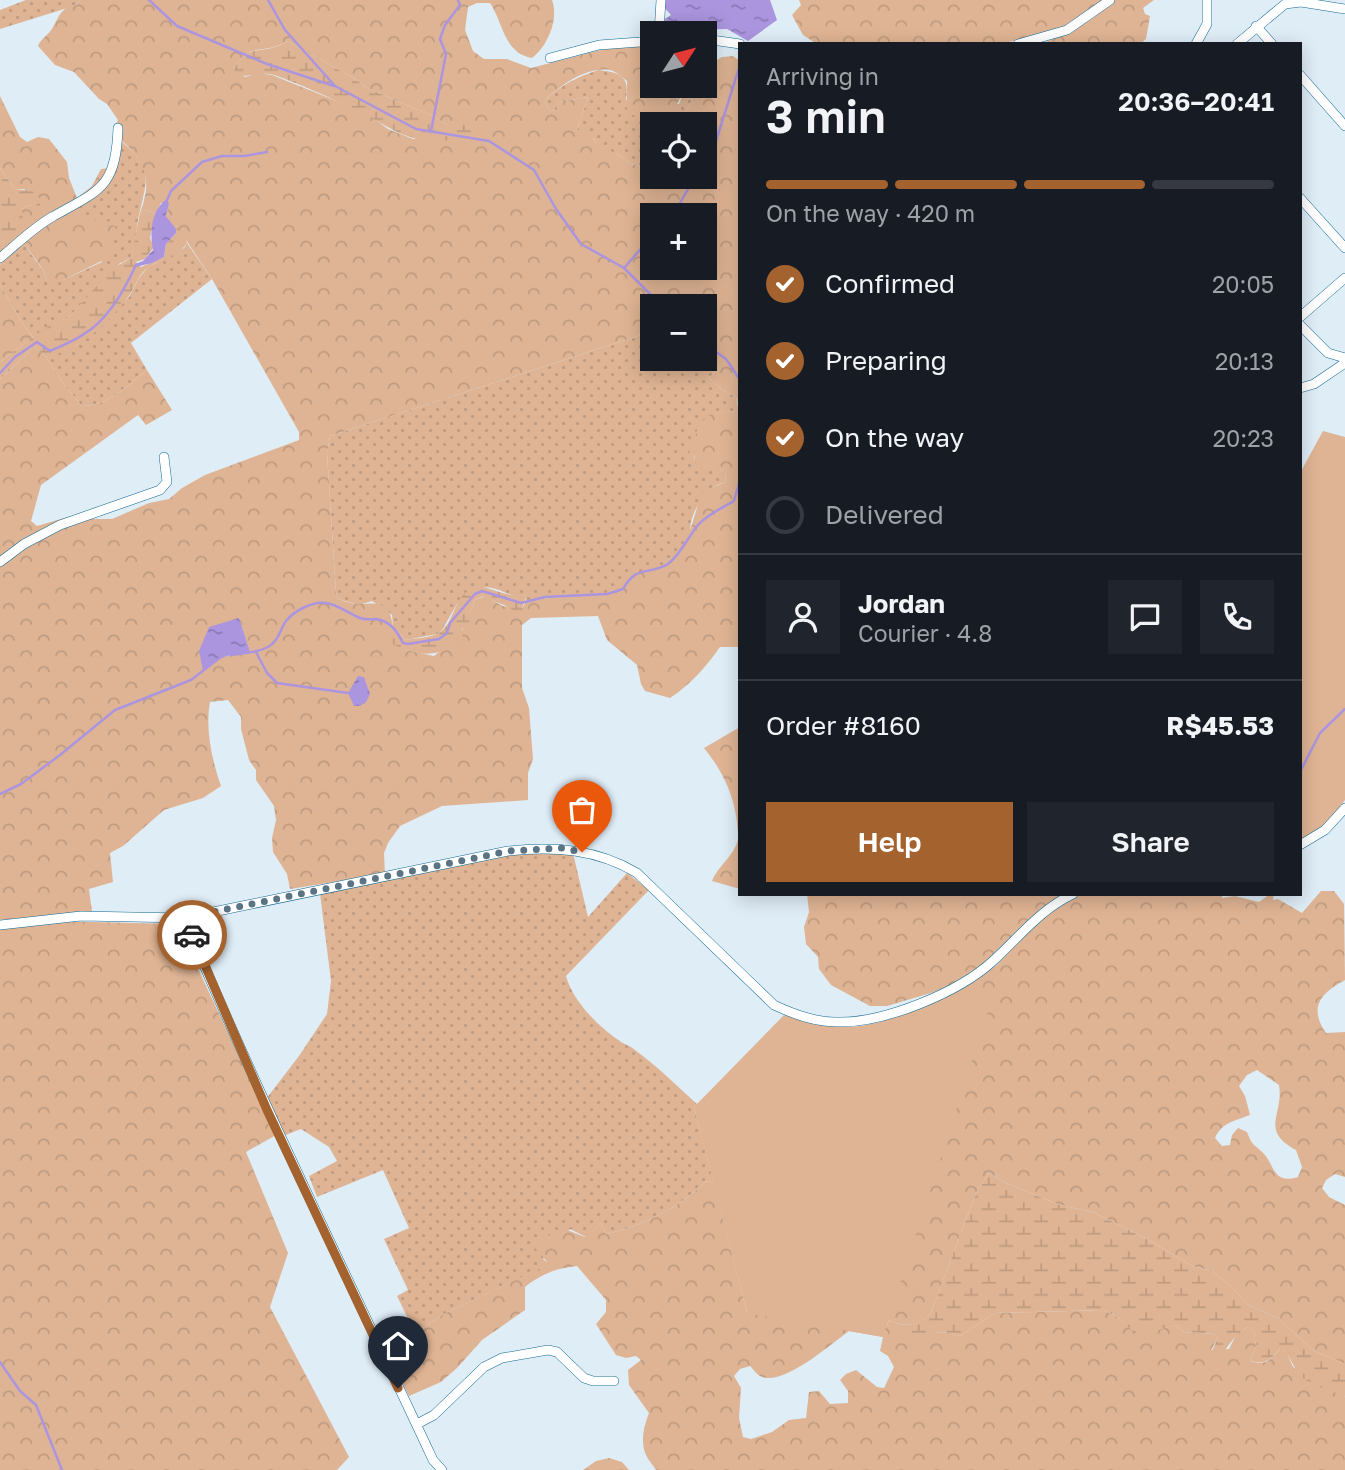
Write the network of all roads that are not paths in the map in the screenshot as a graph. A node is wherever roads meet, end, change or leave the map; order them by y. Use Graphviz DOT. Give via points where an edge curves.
graph roads {
  1 [pos="661,0"];
  2 [pos="1110,0"];
  3 [pos="1207,0"];
  4 [pos="1345,9"];
  5 [pos="660,21"];
  6 [pos="1256,26"];
  7 [pos="718,41"];
  8 [pos="640,42"];
  9 [pos="1025,42"];
  10 [pos="1197,42"];
  11 [pos="1239,42"];
  12 [pos="1270,42"];
  13 [pos="738,44"];
  14 [pos="550,58"];
  15 [pos="1302,77"];
  16 [pos="1345,126"];
  17 [pos="118,128"];
  18 [pos="1302,200"];
  19 [pos="1345,248"];
  20 [pos="0,258"];
  21 [pos="1345,278"];
  22 [pos="1302,315"];
  23 [pos="1302,327"];
  24 [pos="1345,360"];
  25 [pos="1302,387"];
  26 [pos="164,457"];
  27 [pos="0,562"];
  28 [pos="1345,808"];
  29 [pos="1302,844"];
  30 [pos="1070,896"];
  31 [pos="184,918"];
  32 [pos="0,925"];
  33 [pos="614,1381"];
  34 [pos="416,1424"];
  35 [pos="442,1470"];
  1 -- 5 [label="street"];
  2 -- 9 [label="street" via="1067,30"];
  3 -- 10 [label="street" via="1207,24"];
  4 -- 6 [label="street" via="1293,2"];
  6 -- 11 [label="street"];
  6 -- 12 [label="street"];
  7 -- 13 [label="street"];
  8 -- 14 [label="street" via="599,45"];
  15 -- 16 [label="street"];
  17 -- 20 [label="street" via="114,165 98,191 39,225"];
  18 -- 19 [label="street"];
  21 -- 22 [label="street"];
  23 -- 24 [label="street" via="1328,354"];
  24 -- 25 [label="street" via="1314,384"];
  26 -- 27 [label="street" via="167,482 160,490 60,524"];
  28 -- 29 [label="street" via="1325,830"];
  30 -- 31 [label="street" via="1043,913 993,961 949,989 923,1003 863,1021 835,1023 774,1005 637,873 621,863 561,848 509,851"];
  31 -- 32 [label="street" via="81,916"];
  31 -- 34 [label="street" via="272,1121"];
  33 -- 34 [label="street" via="584,1378 557,1352 548,1350 502,1358 484,1367 434,1415"];
  34 -- 35 [label="street"];
}
